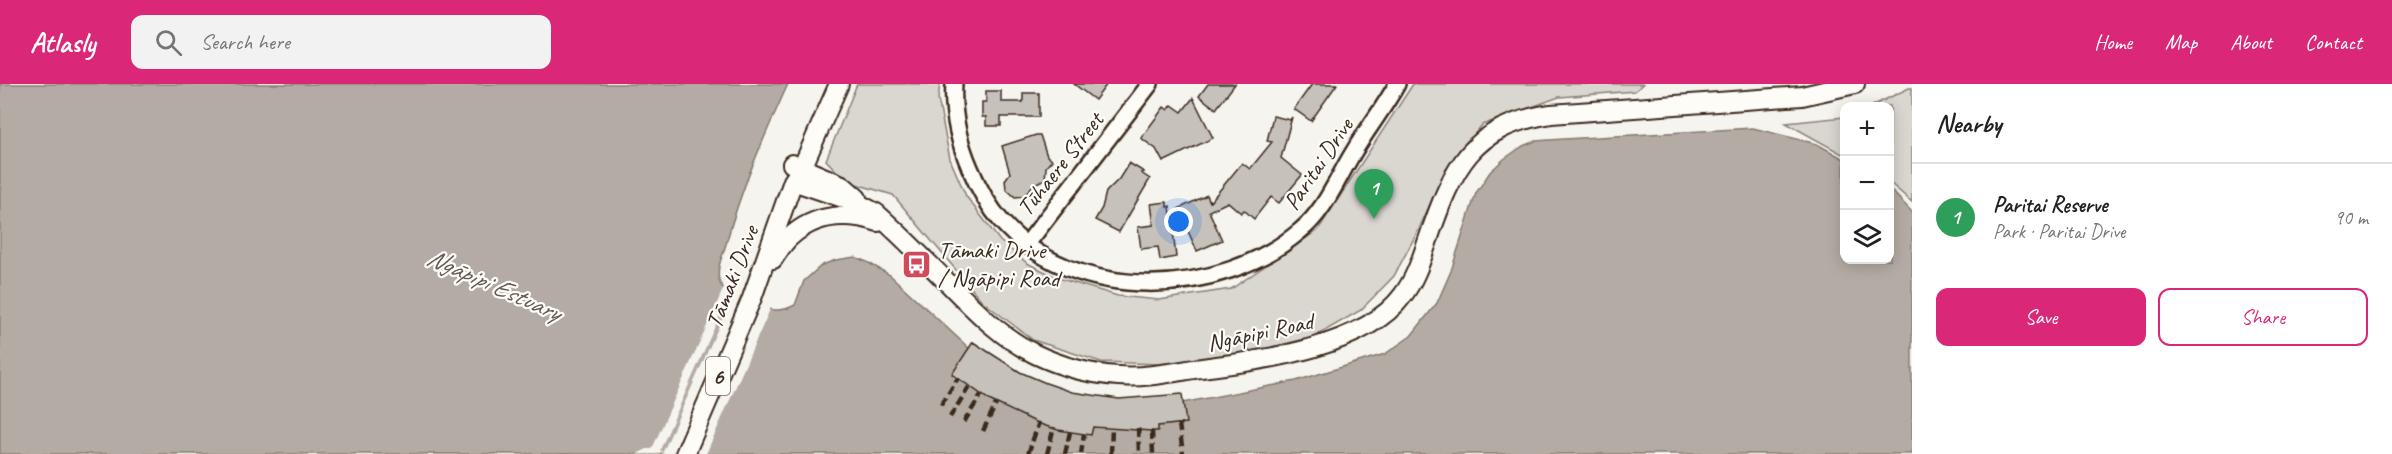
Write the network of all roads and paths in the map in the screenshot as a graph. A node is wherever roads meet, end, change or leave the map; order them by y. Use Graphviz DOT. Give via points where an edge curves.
graph roads {
  1 [pos="827,84"];
  2 [pos="839,84"];
  3 [pos="954,84"];
  4 [pos="1150,84"];
  5 [pos="1397,84"];
  6 [pos="1855,84"];
  7 [pos="796,171"];
  8 [pos="894,230"];
  9 [pos="1027,244"];
  10 [pos="762,272"];
  11 [pos="685,454"];
  1 -- 7 [label="main road, Tāmaki Drive"];
  2 -- 7 [label="main road, Tāmaki Drive"];
  3 -- 9 [label="street, Paritai Drive" via="955,122 978,187 1002,222"];
  4 -- 9 [label="street, Tūhaere Street"];
  5 -- 9 [label="street, Paritai Drive" via="1312,220 1300,232 1240,268 1185,281 1130,283 1067,266"];
  6 -- 8 [label="main road, Ngāpipi Road / 6" via="1802,96 1551,114 1506,126 1479,144 1457,169 1413,279 1387,312 1338,339 1268,360 1119,376 1056,363 1020,346 985,320"];
  7 -- 8 [label="main road, Ngāpipi Road / 6" via="867,207"];
  7 -- 10 [label="main road, Tāmaki Drive / 6"];
  8 -- 10 [label="main road, 6" via="856,216 818,220 790,236"];
  10 -- 11 [label="main road, Tāmaki Drive / 6"];
}
